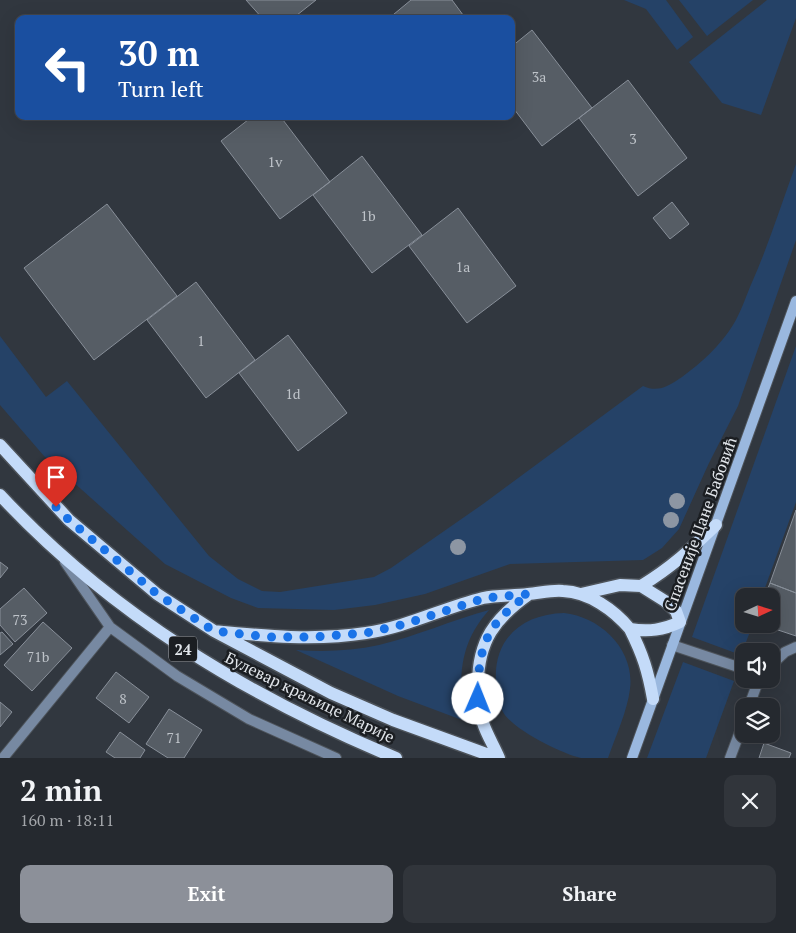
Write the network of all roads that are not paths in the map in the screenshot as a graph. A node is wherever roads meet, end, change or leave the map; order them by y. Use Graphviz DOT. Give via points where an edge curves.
graph roads {
  1 [pos="796,301"];
  2 [pos="0,446"];
  3 [pos="0,495"];
  4 [pos="716,525"];
  5 [pos="56,548"];
  6 [pos="641,586"];
  7 [pos="529,594"];
  8 [pos="581,594"];
  9 [pos="680,622"];
  10 [pos="110,627"];
  11 [pos="630,630"];
  12 [pos="214,631"];
  13 [pos="672,645"];
  14 [pos="796,647"];
  15 [pos="780,657"];
  16 [pos="735,666"];
  17 [pos="653,700"];
  18 [pos="736,743"];
  19 [pos="2,758"];
  20 [pos="336,758"];
  21 [pos="396,758"];
  22 [pos="498,758"];
  23 [pos="632,758"];
  24 [pos="730,758"];
  1 -- 4 [label="street, Спасеније Цане Бабовић"];
  2 -- 12 [label="main road, Булевар краљице Марије / 24" via="69,520 157,594"];
  3 -- 5 [label="main road, Булевар краљице Марије / 24"];
  4 -- 6 [label="main road" via="686,555"];
  4 -- 9 [label="street, Спасеније Цане Бабовић"];
  5 -- 10 [label="street"];
  5 -- 21 [label="main road, Булевар краљице Марије / 24" via="139,618 211,666 257,692"];
  6 -- 8 [label="main road" via="620,585"];
  6 -- 9 [label="main road" via="676,611"];
  7 -- 8 [label="main road" via="563,591"];
  7 -- 12 [label="main road" via="485,598 366,633 275,637"];
  7 -- 22 [label="main road" via="496,624 480,657 478,699 482,721"];
  8 -- 11 [label="main road" via="604,606"];
  9 -- 11 [label="main road" via="655,630"];
  9 -- 13 [label="street, Спасеније Цане Бабовић"];
  10 -- 19 [label="street"];
  10 -- 20 [label="street" via="177,676 249,719"];
  11 -- 17 [label="main road" via="649,674"];
  12 -- 22 [label="main road, Булевар краљице Марије / 24" via="331,694"];
  13 -- 16 [label="street"];
  13 -- 17 [label="street, Спасеније Цане Бабовић"];
  14 -- 15 [label="street"];
  17 -- 23 [label="street, Спасеније Цане Бабовић"];
  18 -- 24 [label="street"];
}
